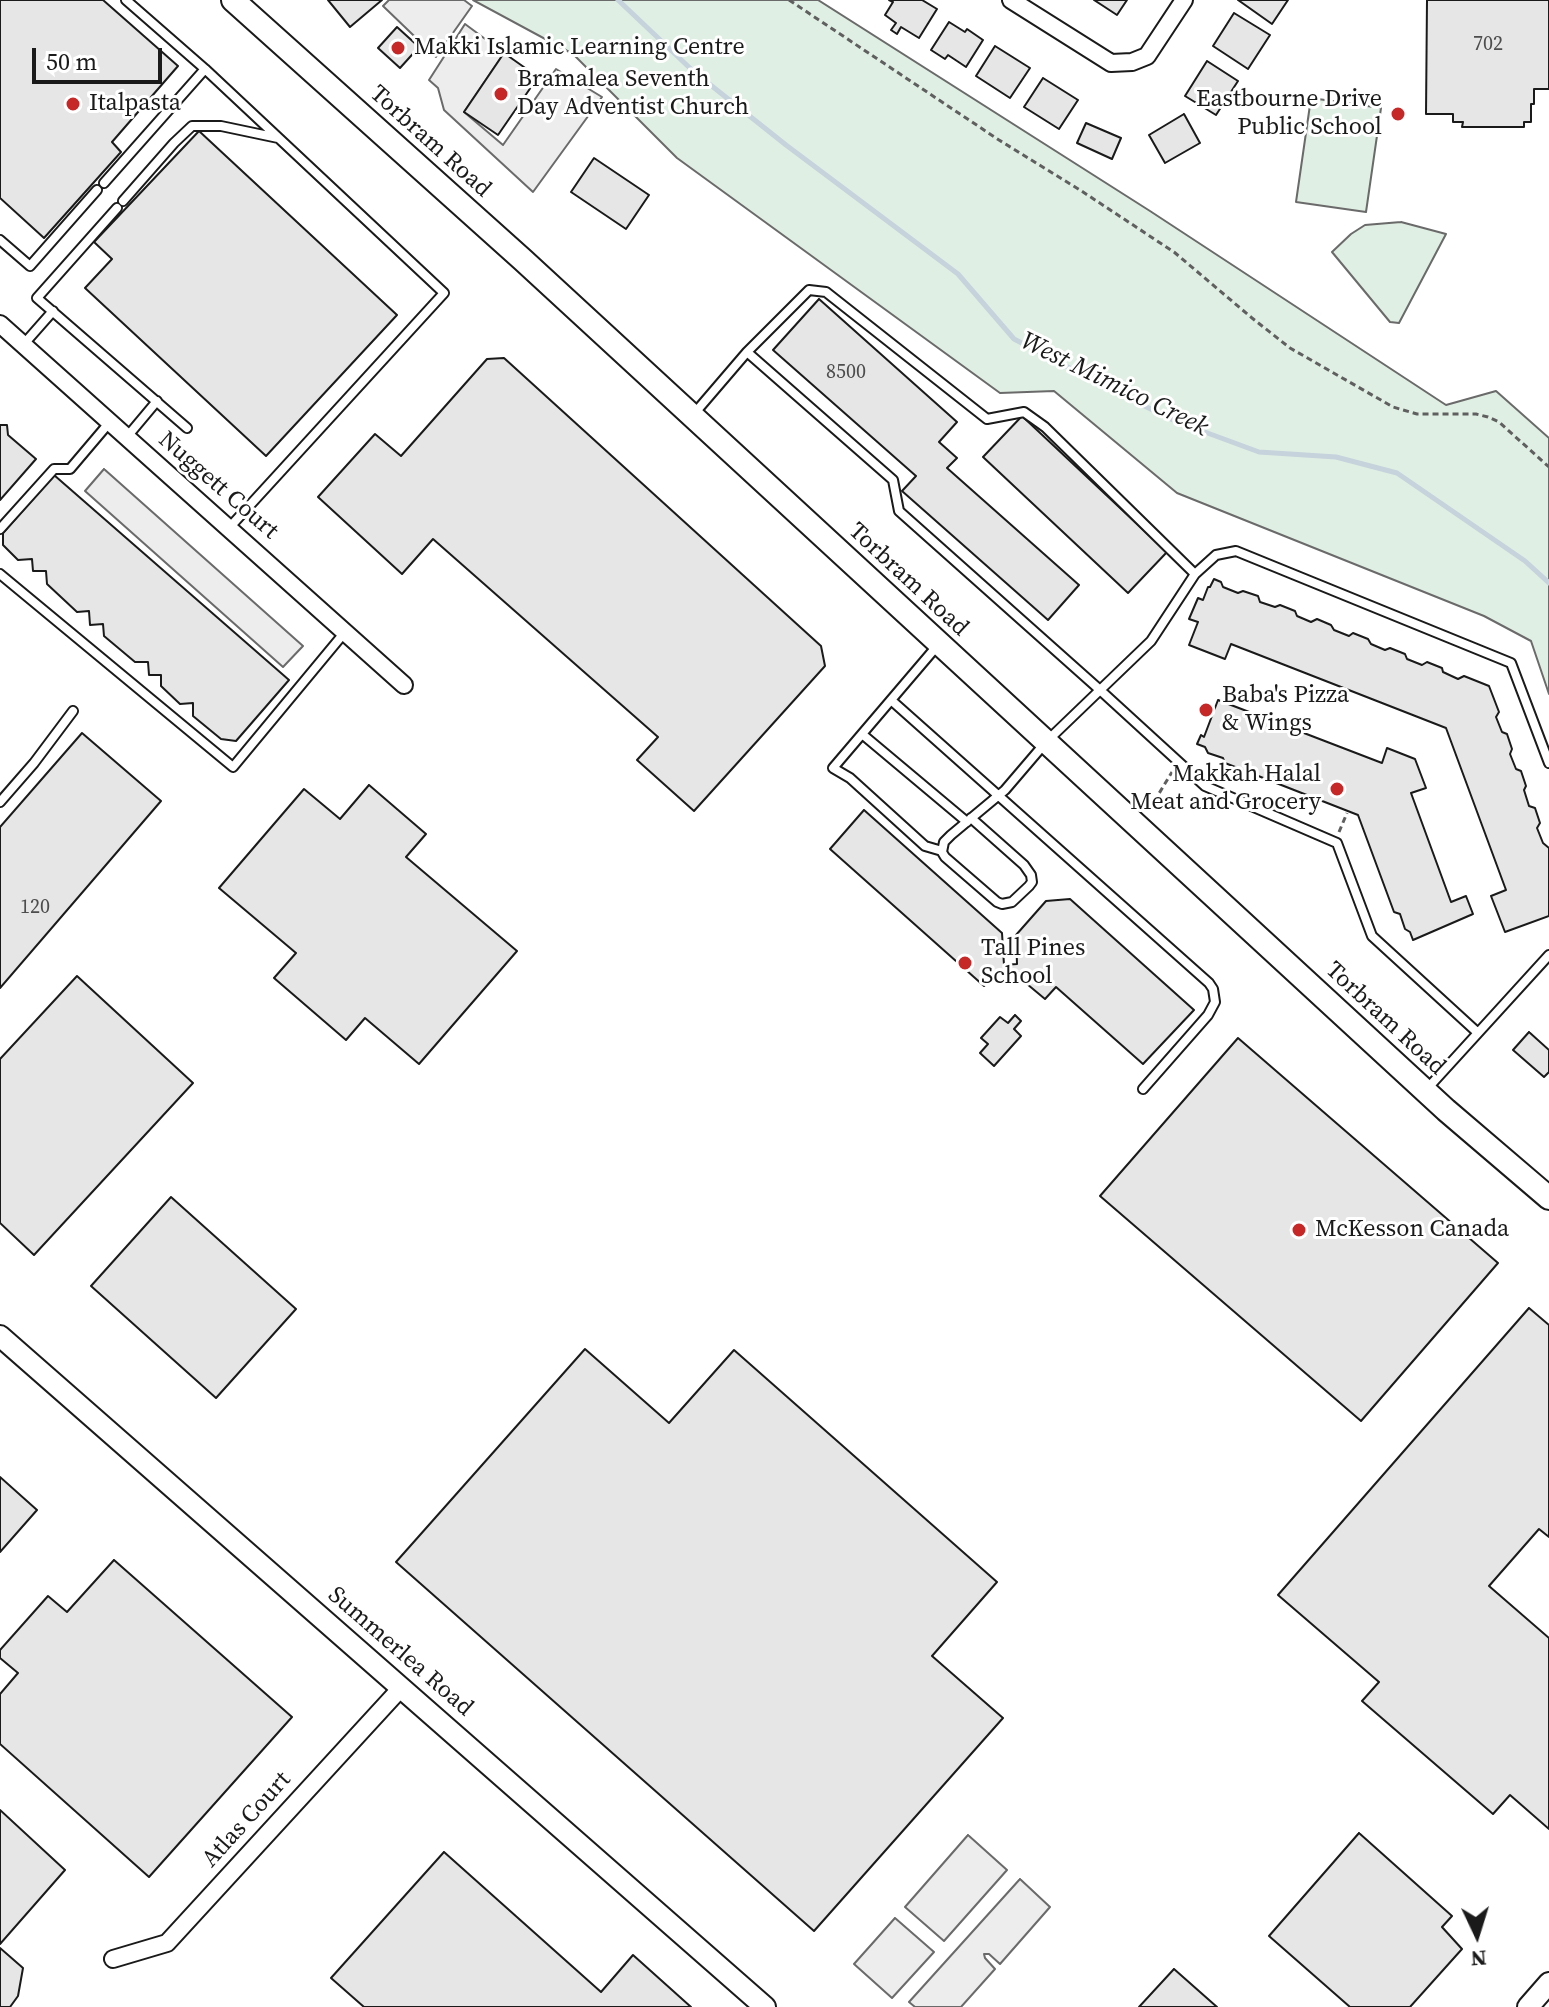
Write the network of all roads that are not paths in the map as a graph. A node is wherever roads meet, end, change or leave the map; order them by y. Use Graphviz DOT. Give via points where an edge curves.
graph roads {
  1 [pos="126,0"];
  2 [pos="233,0"];
  3 [pos="1011,0"];
  4 [pos="1184,0"];
  5 [pos="205,69"];
  6 [pos="279,138"];
  7 [pos="123,201"];
  8 [pos="117,208"];
  9 [pos="0,240"];
  10 [pos="53,311"];
  11 [pos="0,324"];
  12 [pos="23,345"];
  13 [pos="747,352"];
  14 [pos="157,401"];
  15 [pos="692,416"];
  16 [pos="109,423"];
  17 [pos="187,428"];
  18 [pos="126,438"];
  19 [pos="229,528"];
  20 [pos="0,529"];
  21 [pos="0,574"];
  22 [pos="1195,574"];
  23 [pos="345,632"];
  24 [pos="939,644"];
  25 [pos="404,685"];
  26 [pos="1100,690"];
  27 [pos="891,700"];
  28 [pos="73,711"];
  29 [pos="862,734"];
  30 [pos="1046,742"];
  31 [pos="1549,763"];
  32 [pos="999,795"];
  33 [pos="0,802"];
  34 [pos="969,820"];
  35 [pos="942,851"];
  36 [pos="1549,955"];
  37 [pos="1478,1033"];
  38 [pos="1143,1089"];
  39 [pos="1425,1091"];
  40 [pos="1549,1198"];
  41 [pos="0,1336"];
  42 [pos="401,1688"];
  43 [pos="113,1959"];
  44 [pos="1549,1983"];
  45 [pos="1531,2006"];
  46 [pos="765,2007"];
  1 -- 5 [label="lane"];
  2 -- 15 [label="main road, Torbram Road"];
  3 -- 4 [label="street" via="1111,63 1147,56"];
  5 -- 6 [label="lane"];
  5 -- 9 [label="lane" via="30,266"];
  6 -- 7 [label="lane" via="192,126"];
  6 -- 19 [label="lane" via="444,293"];
  8 -- 10 [label="lane" via="37,298"];
  10 -- 12 [label="lane"];
  10 -- 14 [label="lane"];
  11 -- 12 [label="street, Nuggett Court"];
  12 -- 16 [label="street, Nuggett Court"];
  13 -- 15 [label="lane"];
  13 -- 22 [label="lane" via="809,290 826,292 987,419 1024,412 1045,427"];
  13 -- 26 [label="lane" via="893,480 899,511"];
  14 -- 17 [label="lane"];
  14 -- 18 [label="lane"];
  15 -- 24 [label="main road, Torbram Road"];
  16 -- 18 [label="street, Nuggett Court"];
  16 -- 20 [label="lane" via="70,469 54,469"];
  18 -- 19 [label="street, Nuggett Court"];
  19 -- 23 [label="street, Nuggett Court"];
  21 -- 23 [label="lane" via="233,767"];
  22 -- 26 [label="lane" via="1151,641"];
  22 -- 31 [label="lane" via="1216,555 1236,551 1511,663"];
  23 -- 25 [label="street, Nuggett Court"];
  24 -- 27 [label="lane"];
  24 -- 30 [label="main road, Torbram Road"];
  26 -- 30 [label="lane"];
  26 -- 37 [label="lane" via="1205,786 1335,843 1372,936"];
  27 -- 29 [label="lane"];
  27 -- 32 [label="lane"];
  28 -- 33 [label="lane"];
  29 -- 34 [label="lane"];
  29 -- 35 [label="lane" via="833,768 925,846"];
  30 -- 32 [label="lane"];
  30 -- 39 [label="main road, Torbram Road"];
  32 -- 34 [label="lane"];
  32 -- 38 [label="lane" via="1213,989 1215,1002 1208,1015"];
  34 -- 35 [label="lane" via="944,842"];
  34 -- 35 [label="lane" via="1024,865 1031,875 1029,886 1012,902 997,902"];
  36 -- 37 [label="lane"];
  37 -- 39 [label="lane"];
  39 -- 40 [label="main road, Torbram Road"];
  41 -- 42 [label="street, Summerlea Road"];
  42 -- 43 [label="street, Atlas Court" via="167,1943"];
  42 -- 46 [label="street, Summerlea Road"];
  44 -- 45 [label="street"];
}
